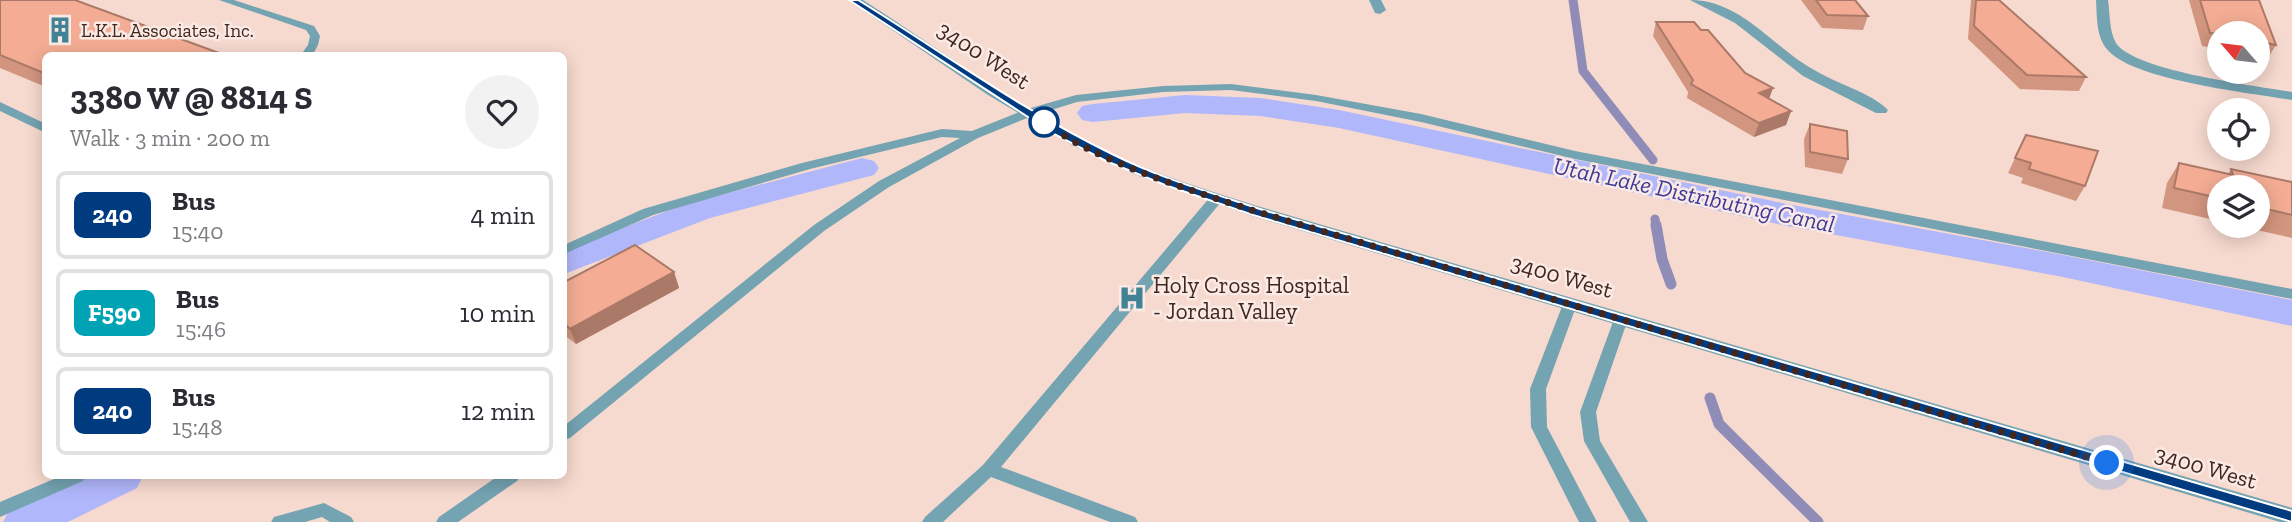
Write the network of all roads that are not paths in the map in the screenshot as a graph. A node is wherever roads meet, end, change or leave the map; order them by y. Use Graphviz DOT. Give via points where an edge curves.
graph roads {
  1 [pos="224,0"];
  2 [pos="854,0"];
  3 [pos="1696,0"];
  4 [pos="2102,0"];
  5 [pos="309,52"];
  6 [pos="2292,96"];
  7 [pos="0,106"];
  8 [pos="1881,110"];
  9 [pos="1028,113"];
  10 [pos="42,127"];
  11 [pos="974,135"];
  12 [pos="1216,199"];
  13 [pos="567,249"];
  14 [pos="2292,294"];
  15 [pos="1570,304"];
  16 [pos="1621,319"];
  17 [pos="567,432"];
  18 [pos="989,469"];
  19 [pos="70,479"];
  20 [pos="507,479"];
  21 [pos="0,510"];
  22 [pos="2292,517"];
  23 [pos="280,522"];
  24 [pos="345,522"];
  25 [pos="445,522"];
  26 [pos="931,522"];
  27 [pos="1129,522"];
  28 [pos="1588,522"];
  29 [pos="1639,522"];
  1 -- 5 [label="lane" via="310,28 315,36"];
  2 -- 9 [label="street, 3400 West"];
  3 -- 8 [label="street" via="1746,23 1808,73"];
  4 -- 6 [label="street" via="2108,40 2124,58 2171,73"];
  7 -- 10 [label="lane"];
  9 -- 11 [label="lane"];
  9 -- 12 [label="street, 3400 West" via="1111,158"];
  9 -- 14 [label="lane" via="1076,99 1163,89 1231,87 1316,98 1575,155"];
  11 -- 13 [label="lane" via="942,133 806,166 648,212"];
  11 -- 17 [label="lane" via="884,184 819,228"];
  12 -- 15 [label="street, 3400 West"];
  12 -- 18 [label="lane"];
  15 -- 16 [label="street, 3400 West"];
  15 -- 28 [label="lane" via="1538,389 1539,427"];
  16 -- 22 [label="street, 3400 West"];
  16 -- 29 [label="lane" via="1588,412 1592,441"];
  18 -- 26 [label="lane"];
  18 -- 27 [label="lane"];
  19 -- 21 [label="lane"];
  20 -- 25 [label="lane"];
  23 -- 24 [label="lane" via="324,510"];
}
